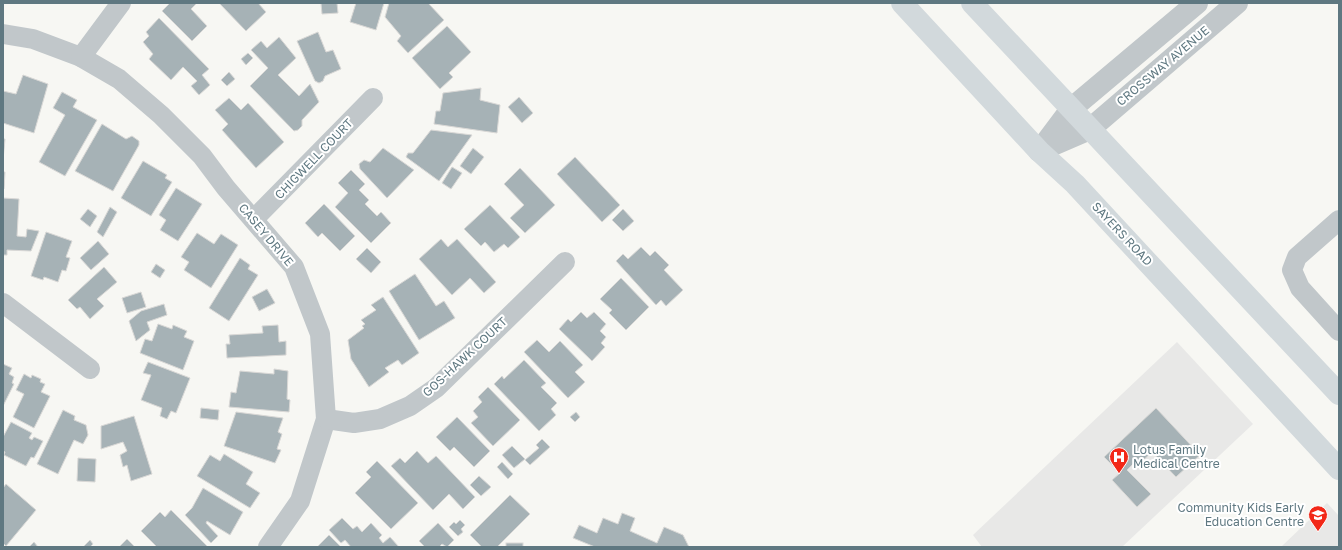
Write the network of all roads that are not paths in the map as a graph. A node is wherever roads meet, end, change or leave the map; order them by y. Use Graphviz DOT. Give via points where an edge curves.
graph roads {
  1 [pos="121,3"];
  2 [pos="902,3"];
  3 [pos="972,3"];
  4 [pos="1197,3"];
  5 [pos="1237,3"];
  6 [pos="3,34"];
  7 [pos="81,57"];
  8 [pos="373,98"];
  9 [pos="1071,109"];
  10 [pos="1090,128"];
  11 [pos="1039,151"];
  12 [pos="254,219"];
  13 [pos="1339,220"];
  14 [pos="565,262"];
  15 [pos="3,303"];
  16 [pos="1339,331"];
  17 [pos="90,369"];
  18 [pos="1339,394"];
  19 [pos="326,419"];
  20 [pos="1339,469"];
  21 [pos="268,547"];
  1 -- 7 [label="street"];
  2 -- 11 [label="main road, SAYERS ROAD"];
  3 -- 9 [label="main road"];
  4 -- 9 [label="street"];
  5 -- 10 [label="street, CROSSWAY AVENUE"];
  6 -- 7 [label="street, CASEY DRIVE" via="33,39"];
  7 -- 12 [label="street, CASEY DRIVE" via="119,79 161,115 202,156"];
  8 -- 12 [label="street, CHIGWELL COURT"];
  9 -- 10 [label="main road"];
  9 -- 11 [label="street"];
  10 -- 11 [label="street, CROSSWAY AVENUE"];
  10 -- 18 [label="main road"];
  11 -- 20 [label="main road, SAYERS ROAD" via="1075,184"];
  12 -- 19 [label="street, CASEY DRIVE" via="294,267 320,334"];
  13 -- 16 [label="street" via="1297,257 1292,270 1303,292"];
  14 -- 19 [label="street, GOS-HAWK COURT" via="436,388 410,406 380,419 354,423"];
  15 -- 17 [label="street"];
  19 -- 21 [label="street, CASEY DRIVE" via="300,501"];
}
